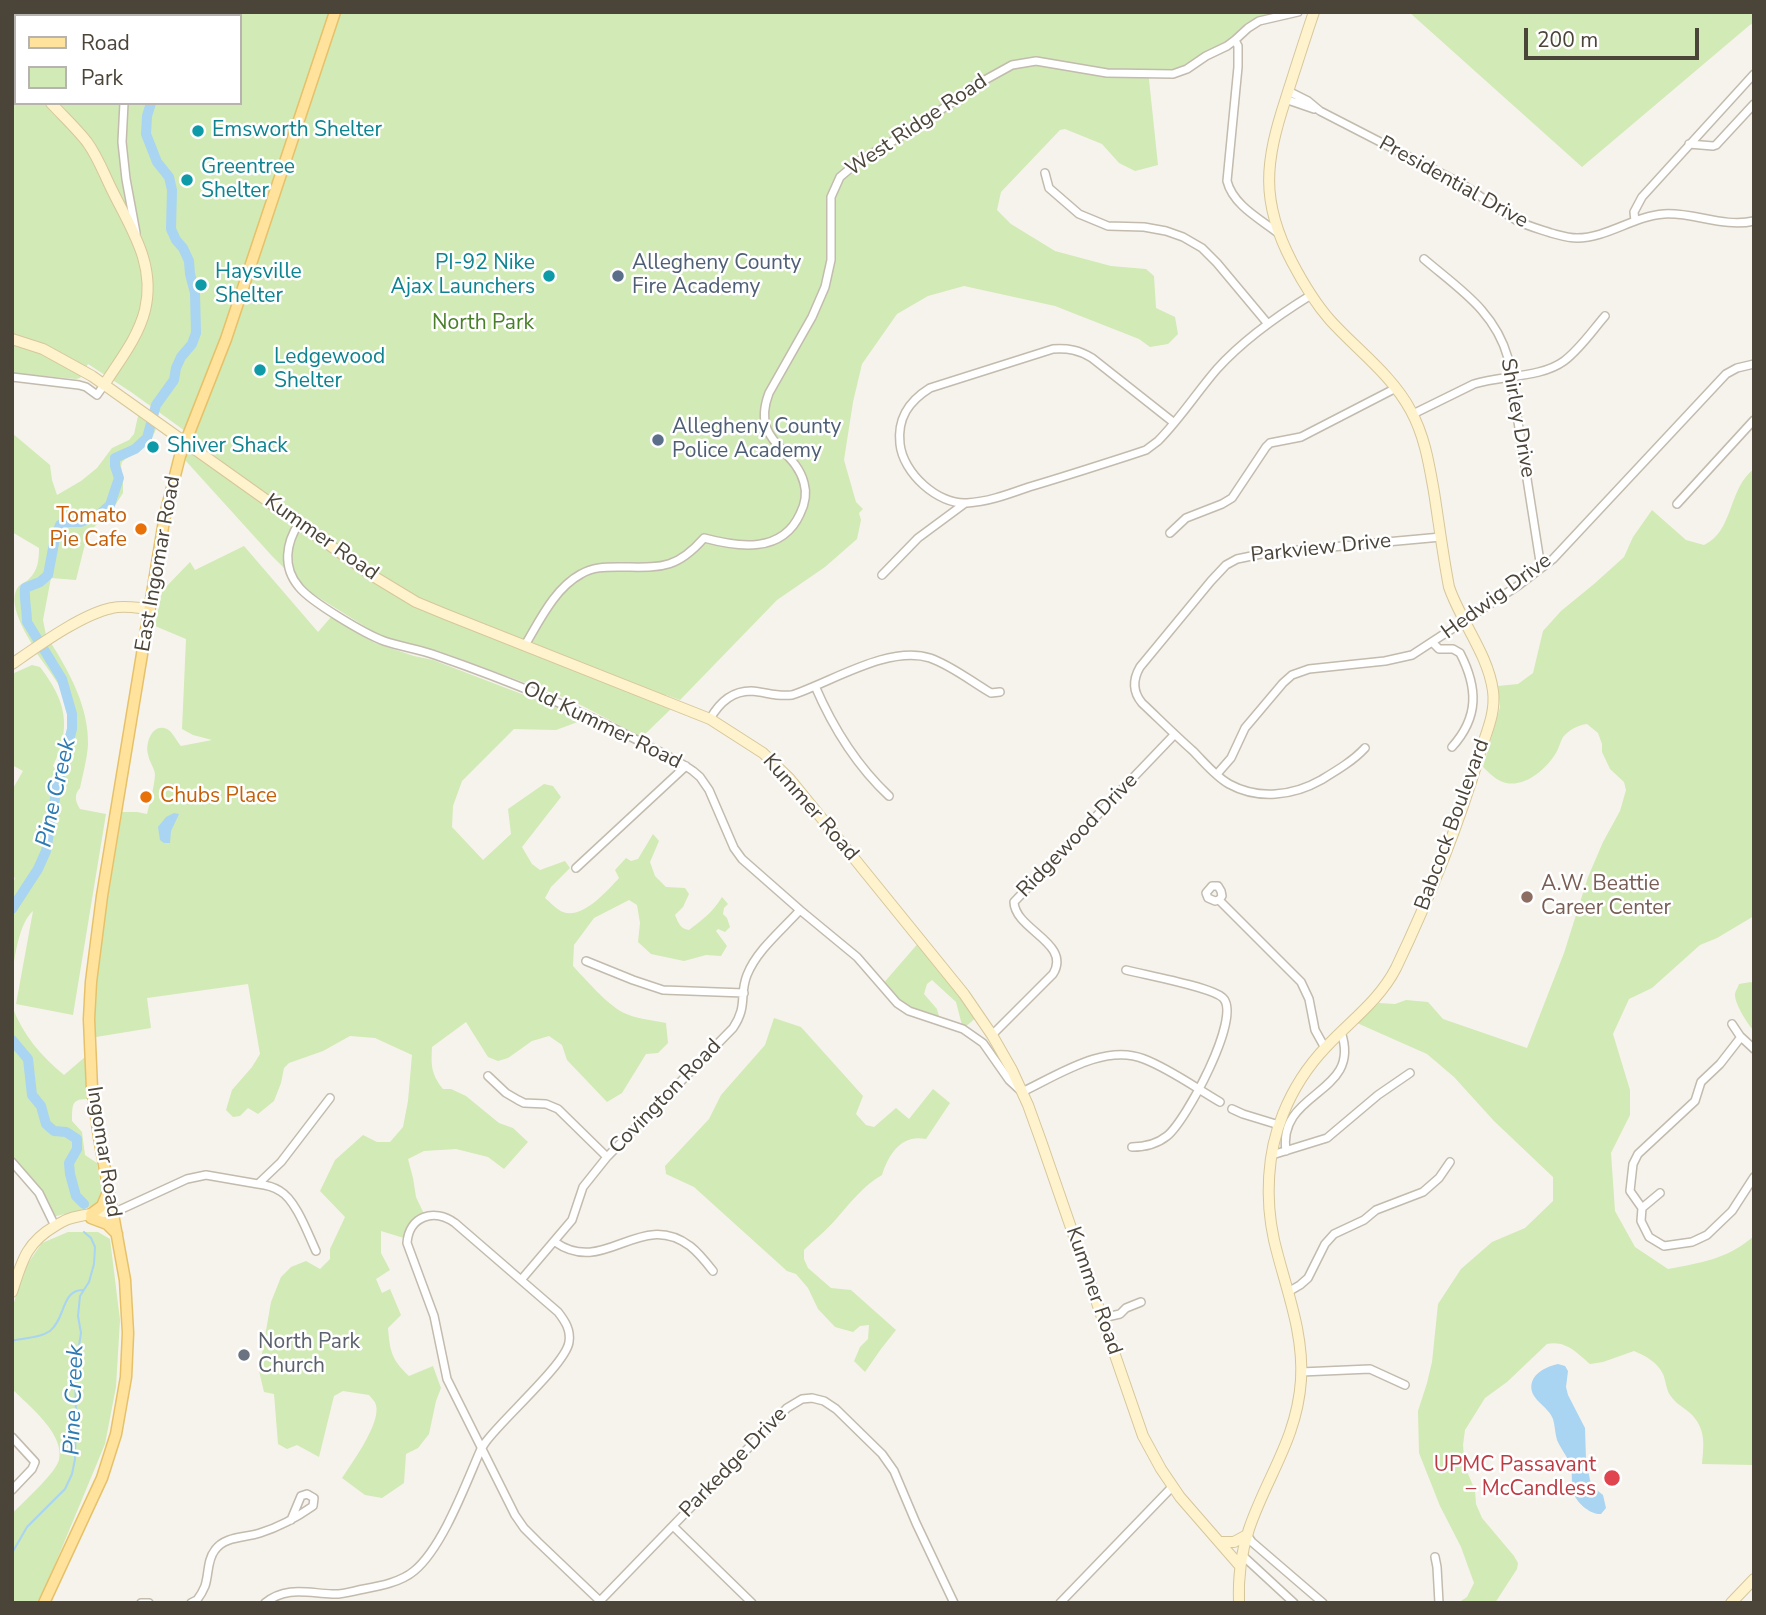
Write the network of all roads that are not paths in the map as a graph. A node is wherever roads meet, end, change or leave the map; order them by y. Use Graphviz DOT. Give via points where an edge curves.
graph roads {
  1 [pos="335,12"];
  2 [pos="1298,12"];
  3 [pos="1314,12"];
  4 [pos="1235,40"];
  5 [pos="1754,74"];
  6 [pos="1287,95"];
  7 [pos="1754,104"];
  8 [pos="53,105"];
  9 [pos="124,105"];
  10 [pos="1689,144"];
  11 [pos="1045,173"];
  12 [pos="126,179"];
  13 [pos="109,184"];
  14 [pos="1754,220"];
  15 [pos="1635,221"];
  16 [pos="1278,233"];
  17 [pos="136,237"];
  18 [pos="1424,259"];
  19 [pos="1311,295"];
  20 [pos="1605,316"];
  21 [pos="1268,324"];
  22 [pos="12,339"];
  23 [pos="1754,364"];
  24 [pos="1511,376"];
  25 [pos="12,377"];
  26 [pos="104,385"];
  27 [pos="1396,388"];
  28 [pos="1413,414"];
  29 [pos="1754,420"];
  30 [pos="1173,422"];
  31 [pos="185,442"];
  32 [pos="964,504"];
  33 [pos="1677,504"];
  34 [pos="299,523"];
  35 [pos="1170,533"];
  36 [pos="1441,537"];
  37 [pos="1541,568"];
  38 [pos="883,575"];
  39 [pos="150,609"];
  40 [pos="1464,621"];
  41 [pos="1433,643"];
  42 [pos="525,645"];
  43 [pos="12,664"];
  44 [pos="815,686"];
  45 [pos="136,687"];
  46 [pos="1000,692"];
  47 [pos="710,719"];
  48 [pos="1174,734"];
  49 [pos="1452,747"];
  50 [pos="1365,748"];
  51 [pos="686,766"];
  52 [pos="1217,774"];
  53 [pos="889,796"];
  54 [pos="576,868"];
  55 [pos="1219,901"];
  56 [pos="800,910"];
  57 [pos="586,961"];
  58 [pos="1126,970"];
  59 [pos="744,993"];
  60 [pos="1732,1024"];
  61 [pos="1341,1032"];
  62 [pos="992,1035"];
  63 [pos="1741,1037"];
  64 [pos="1325,1048"];
  65 [pos="1754,1049"];
  66 [pos="1410,1073"];
  67 [pos="488,1076"];
  68 [pos="1199,1089"];
  69 [pos="1022,1092"];
  70 [pos="330,1098"];
  71 [pos="1220,1102"];
  72 [pos="1232,1109"];
  73 [pos="1279,1125"];
  74 [pos="1132,1147"];
  75 [pos="1286,1151"];
  76 [pos="1272,1155"];
  77 [pos="607,1157"];
  78 [pos="12,1162"];
  79 [pos="1450,1162"];
  80 [pos="1754,1177"];
  81 [pos="258,1184"];
  82 [pos="108,1190"];
  83 [pos="1660,1193"];
  84 [pos="1642,1208"];
  85 [pos="113,1213"];
  86 [pos="91,1216"];
  87 [pos="55,1226"];
  88 [pos="117,1234"];
  89 [pos="555,1241"];
  90 [pos="316,1251"];
  91 [pos="713,1270"];
  92 [pos="521,1280"];
  93 [pos="12,1292"];
  94 [pos="1289,1292"];
  95 [pos="1141,1303"];
  96 [pos="1102,1318"];
  97 [pos="1301,1372"];
  98 [pos="1405,1385"];
  99 [pos="12,1437"];
  100 [pos="481,1449"];
  101 [pos="1172,1486"];
  102 [pos="12,1490"];
  103 [pos="291,1520"];
  104 [pos="673,1525"];
  105 [pos="1247,1535"];
  106 [pos="1220,1542"];
  107 [pos="1435,1557"];
  108 [pos="1241,1560"];
  109 [pos="1754,1578"];
  110 [pos="338,1599"];
  111 [pos="601,1602"];
  112 [pos="44,1603"];
  113 [pos="141,1603"];
  114 [pos="149,1603"];
  115 [pos="191,1603"];
  116 [pos="265,1603"];
  117 [pos="752,1603"];
  118 [pos="954,1603"];
  119 [pos="1060,1603"];
  120 [pos="1239,1603"];
  121 [pos="1294,1603"];
  122 [pos="1323,1603"];
  123 [pos="1439,1603"];
  124 [pos="1731,1603"];
  1 -- 31 [label="main road" via="226,339"];
  2 -- 4 [label="street, West Ridge Road" via="1259,21"];
  3 -- 6 [label="street, Babcock Boulevard"];
  4 -- 16 [label="street" via="1238,67 1228,186 1240,203"];
  4 -- 42 [label="street, West Ridge Road" via="1173,74 1107,73 1035,61 1012,65 850,167 831,197 825,287 765,406 770,435 799,471 806,490 796,523 764,544 738,545 704,538 686,557 666,566 587,571 565,586"];
  5 -- 10 [label="street"];
  6 -- 15 [label="street, Presidential Drive" via="1459,183 1533,227 1577,238"];
  6 -- 16 [label="street, Babcock Boulevard" via="1269,168"];
  7 -- 10 [label="street" via="1716,145"];
  8 -- 13 [label="street" via="87,142"];
  9 -- 12 [label="street"];
  10 -- 15 [label="street" via="1637,205"];
  11 -- 21 [label="street" via="1049,188 1079,214 1108,226 1166,231 1202,248"];
  12 -- 13 [label="street"];
  12 -- 17 [label="street"];
  13 -- 17 [label="street"];
  14 -- 15 [label="street, Presidential Drive" via="1725,222 1665,214"];
  16 -- 19 [label="street, Babcock Boulevard"];
  17 -- 26 [label="street" via="147,277 144,313"];
  18 -- 24 [label="street, Shirley Drive" via="1489,317 1502,339"];
  19 -- 21 [label="street"];
  19 -- 27 [label="street, Babcock Boulevard"];
  20 -- 24 [label="street" via="1559,364"];
  21 -- 30 [label="street" via="1230,356"];
  22 -- 26 [label="street, Kummer Road" via="43,349"];
  23 -- 37 [label="street, Hedwig Drive" via="1727,374"];
  24 -- 28 [label="street" via="1474,384"];
  24 -- 37 [label="street, Shirley Drive"];
  25 -- 26 [label="street" via="79,385 97,395"];
  26 -- 31 [label="street, Kummer Road"];
  27 -- 28 [label="street, Babcock Boulevard"];
  27 -- 35 [label="street" via="1309,434 1270,443 1232,498 1186,518"];
  28 -- 36 [label="street, Babcock Boulevard" via="1427,453"];
  29 -- 33 [label="street"];
  30 -- 32 [label="street" via="1158,441 1139,453"];
  30 -- 32 [label="street" via="1092,358 1073,349 1053,349 940,384 914,398 907,408 899,429 901,449 921,483"];
  31 -- 34 [label="street, Kummer Road"];
  31 -- 39 [label="main road, East Ingomar Road" via="169,495"];
  32 -- 38 [label="street" via="918,538"];
  34 -- 42 [label="street, Kummer Road" via="400,593"];
  34 -- 51 [label="street, Old Kummer Road" via="290,539 288,562 297,586 314,601 377,639 433,654 551,699"];
  36 -- 40 [label="street, Babcock Boulevard" via="1449,587"];
  36 -- 48 [label="street, Parkview Drive" via="1266,553 1243,556 1226,565 1135,677 1138,699"];
  37 -- 40 [label="street, Hedwig Drive"];
  39 -- 43 [label="street" via="105,610 48,639"];
  39 -- 45 [label="main road, East Ingomar Road"];
  40 -- 41 [label="street, Hedwig Drive"];
  40 -- 61 [label="street, Babcock Boulevard" via="1491,682 1489,727 1464,805 1396,968 1377,997"];
  41 -- 49 [label="street" via="1439,649 1460,653 1473,688 1469,722"];
  41 -- 52 [label="street, Hedwig Drive" via="1400,659 1292,675 1245,728 1231,758"];
  42 -- 47 [label="street, Kummer Road"];
  44 -- 46 [label="street" via="883,659 916,655 942,664 991,693"];
  44 -- 47 [label="street" via="781,696 750,691 733,695"];
  44 -- 53 [label="street" via="851,754"];
  45 -- 82 [label="main road, Ingomar Road" via="91,982 92,1089"];
  47 -- 62 [label="street, Kummer Road" via="763,753 789,778 952,978"];
  48 -- 52 [label="street, Parkview Drive"];
  48 -- 62 [label="street, Ridgewood Drive" via="1016,898 1019,916 1055,952 1056,968"];
  50 -- 52 [label="street, Parkview Drive" via="1328,776 1293,792 1250,791"];
  51 -- 54 [label="street"];
  51 -- 56 [label="street, Old Kummer Road" via="709,790 737,854"];
  55 -- 64 [label="street" via="1300,982"];
  56 -- 59 [label="street, Covington Road" via="754,962"];
  56 -- 69 [label="street, Old Kummer Road" via="858,957 902,1007 963,1029 983,1043"];
  57 -- 59 [label="street" via="663,990"];
  58 -- 68 [label="street" via="1206,989 1227,1003 1213,1062"];
  59 -- 77 [label="street, Covington Road" via="742,1012 733,1028"];
  60 -- 63 [label="street"];
  61 -- 64 [label="street, Babcock Boulevard"];
  61 -- 75 [label="street" via="1346,1053 1337,1075 1297,1110 1286,1133"];
  62 -- 69 [label="street, Kummer Road"];
  63 -- 65 [label="street"];
  63 -- 84 [label="street" via="1701,1082 1695,1101 1638,1154 1630,1191"];
  64 -- 73 [label="street, Babcock Boulevard" via="1300,1080"];
  66 -- 75 [label="street" via="1327,1138"];
  67 -- 77 [label="street" via="524,1103 558,1109"];
  68 -- 69 [label="street" via="1143,1058 1114,1055 1091,1060"];
  68 -- 71 [label="street"];
  68 -- 74 [label="street" via="1169,1135 1147,1146"];
  69 -- 96 [label="street, Kummer Road"];
  70 -- 81 [label="street" via="281,1162"];
  72 -- 73 [label="street"];
  73 -- 76 [label="street, Babcock Boulevard"];
  75 -- 76 [label="street"];
  76 -- 94 [label="street, Babcock Boulevard" via="1271,1223"];
  77 -- 89 [label="street, Covington Road" via="586,1182 572,1220"];
  78 -- 87 [label="street" via="38,1193"];
  79 -- 94 [label="street" via="1439,1178 1415,1197 1376,1210 1334,1234 1308,1278"];
  80 -- 84 [label="street" via="1732,1211 1707,1235 1692,1242 1664,1246 1649,1237 1641,1221"];
  81 -- 85 [label="street" via="206,1175"];
  81 -- 90 [label="street" via="288,1196"];
  82 -- 85 [label="main road, Ingomar Road"];
  82 -- 86 [label="main road" via="102,1206"];
  83 -- 84 [label="street"];
  85 -- 86 [label="street"];
  85 -- 88 [label="main road, Ingomar Road"];
  86 -- 87 [label="street" via="62,1220"];
  86 -- 88 [label="main road"];
  87 -- 93 [label="street" via="30,1247"];
  88 -- 112 [label="main road, Ingomar Road" via="128,1322 122,1405 102,1478"];
  89 -- 91 [label="street" via="587,1254 643,1236 663,1235 691,1247"];
  89 -- 92 [label="street, Covington Road"];
  92 -- 100 [label="street" via="563,1319 569,1343 564,1355"];
  92 -- 100 [label="street" via="444,1216 420,1218 408,1234 407,1247 434,1316 447,1379"];
  94 -- 97 [label="street, Babcock Boulevard" via="1300,1340"];
  95 -- 96 [label="street"];
  96 -- 101 [label="street, Kummer Road" via="1143,1436"];
  97 -- 98 [label="street" via="1370,1369"];
  97 -- 105 [label="street, Babcock Boulevard" via="1293,1427"];
  99 -- 102 [label="street" via="36,1462"];
  100 -- 110 [label="street" via="449,1521 414,1572"];
  100 -- 111 [label="street" via="519,1523"];
  101 -- 106 [label="street, Kummer Road"];
  101 -- 119 [label="street"];
  103 -- 115 [label="street" via="258,1534 225,1540 214,1550 205,1586"];
  104 -- 111 [label="street, Parkedge Drive"];
  104 -- 117 [label="street"];
  104 -- 118 [label="street, Parkedge Drive" via="790,1405 802,1399 824,1401 889,1463"];
  105 -- 106 [label="street" via="1234,1542"];
  105 -- 108 [label="street, Babcock Boulevard"];
  105 -- 122 [label="street"];
  106 -- 108 [label="street, Kummer Road"];
  107 -- 123 [label="street"];
  108 -- 120 [label="street, Babcock Boulevard"];
  108 -- 121 [label="street"];
  109 -- 124 [label="street"];
  110 -- 116 [label="street" via="290,1591"];
  113 -- 114 [label="street"];
}
